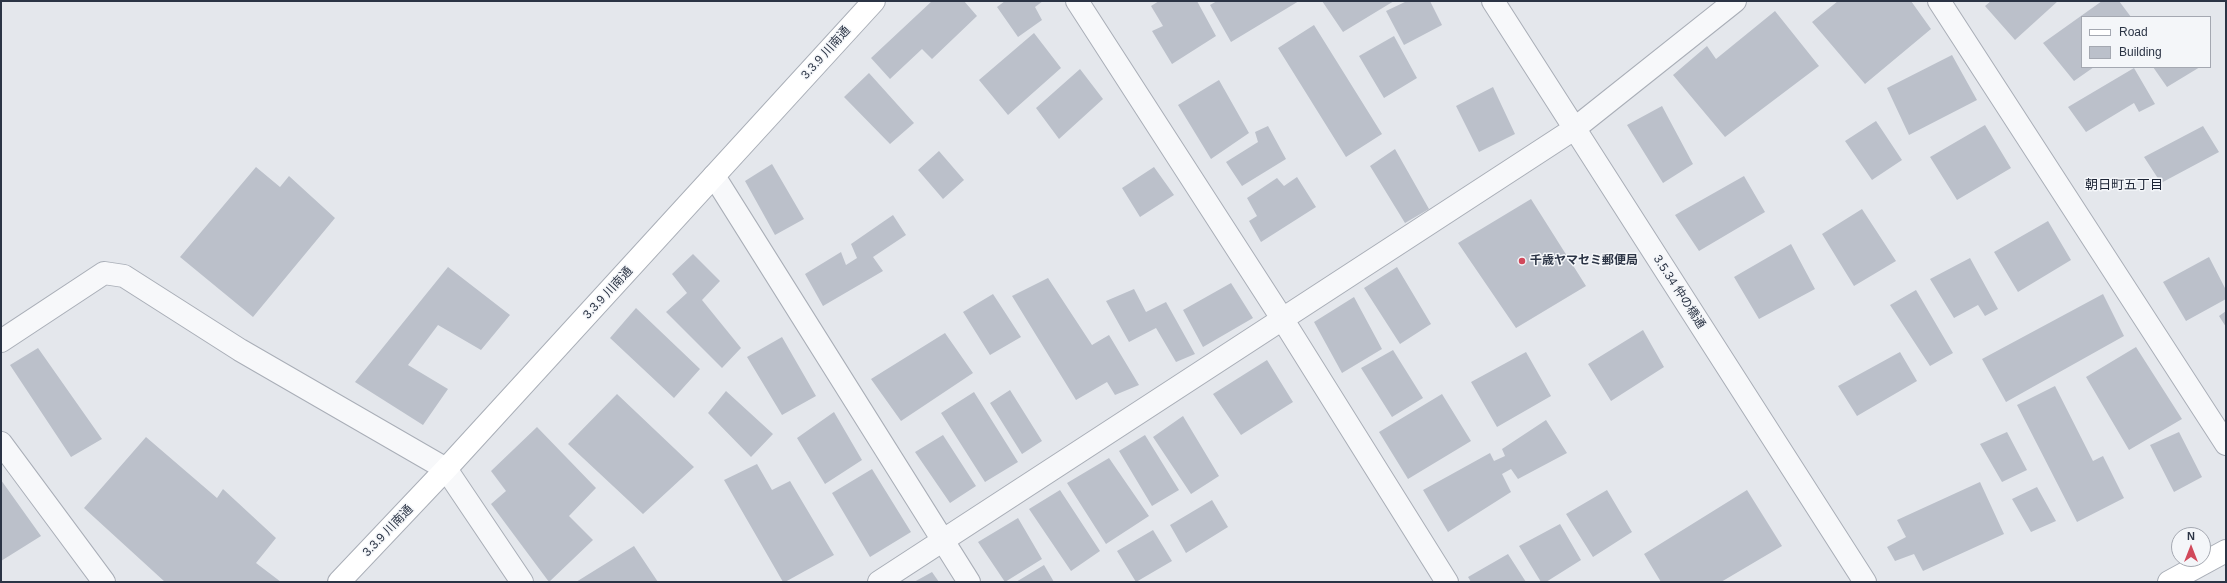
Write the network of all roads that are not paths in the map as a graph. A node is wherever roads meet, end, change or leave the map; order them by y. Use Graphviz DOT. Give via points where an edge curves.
graph roads {
  1 [pos="874,1"];
  2 [pos="1077,1"];
  3 [pos="1493,1"];
  4 [pos="1735,1"];
  5 [pos="1939,1"];
  6 [pos="1574,129"];
  7 [pos="714,176"];
  8 [pos="1283,320"];
  9 [pos="1,341"];
  10 [pos="1,443"];
  11 [pos="2226,444"];
  12 [pos="446,468"];
  13 [pos="943,541"];
  14 [pos="2226,551"];
  15 [pos="104,582"];
  16 [pos="339,582"];
  17 [pos="522,582"];
  18 [pos="879,582"];
  19 [pos="969,582"];
  20 [pos="1447,582"];
  21 [pos="1865,582"];
  22 [pos="2168,582"];
  1 -- 7 [label="street, 3.3.9 川南通"];
  2 -- 8 [label="street"];
  3 -- 6 [label="street, 3.5.34 仲の橋通"];
  4 -- 6 [label="street"];
  5 -- 11 [label="street"];
  6 -- 8 [label="street"];
  6 -- 21 [label="street, 3.5.34 仲の橋通"];
  7 -- 12 [label="street, 3.3.9 川南通"];
  7 -- 13 [label="street"];
  8 -- 13 [label="street"];
  8 -- 20 [label="street"];
  9 -- 12 [label="street" via="104,273 124,276 240,350"];
  10 -- 15 [label="street"];
  12 -- 16 [label="street, 3.3.9 川南通"];
  12 -- 17 [label="street"];
  13 -- 18 [label="street"];
  13 -- 19 [label="street"];
  14 -- 22 [label="street"];
}
